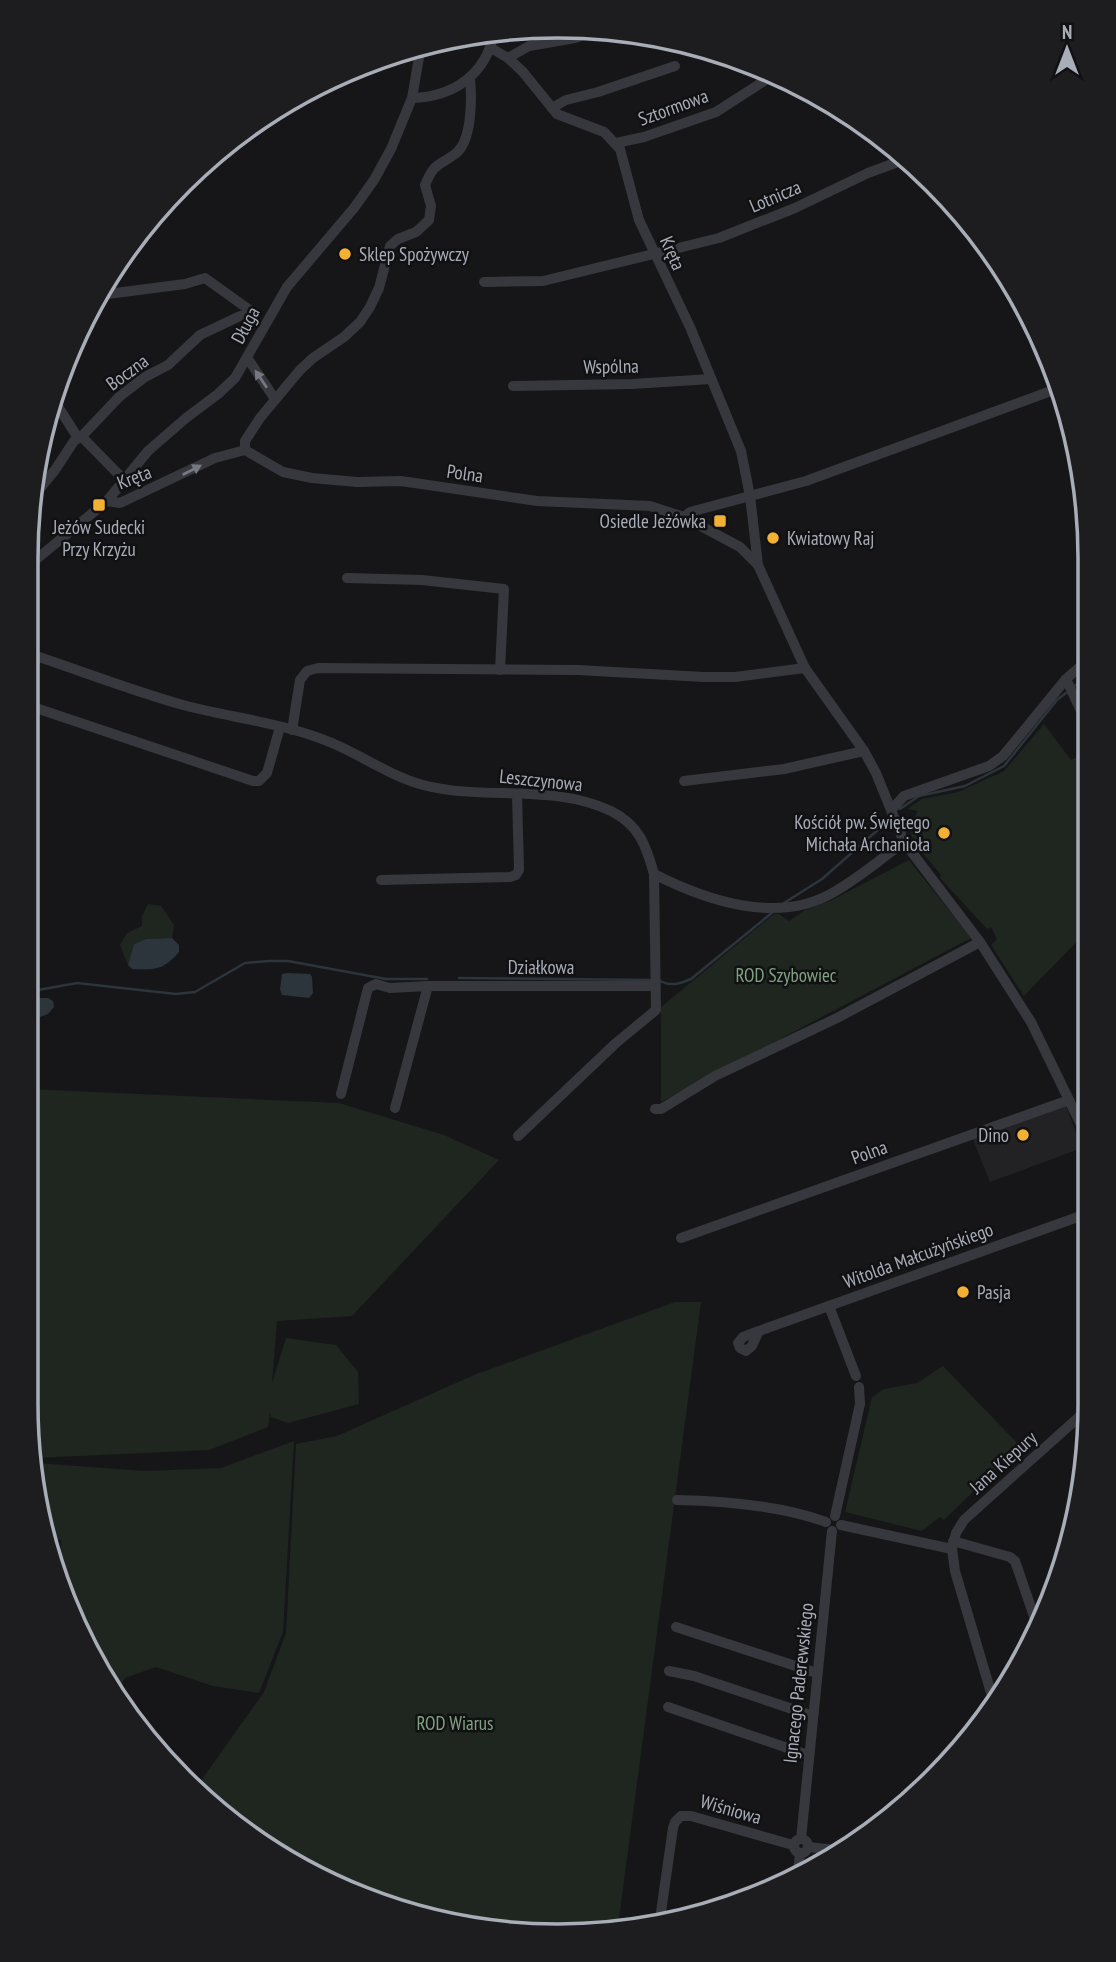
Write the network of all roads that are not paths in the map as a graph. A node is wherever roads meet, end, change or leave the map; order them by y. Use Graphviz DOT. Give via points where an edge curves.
graph roads {
  1 [pos="571,39"];
  2 [pos="492,43"];
  3 [pos="491,48"];
  4 [pos="419,58"];
  5 [pos="508,58"];
  6 [pos="675,66"];
  7 [pos="470,79"];
  8 [pos="764,81"];
  9 [pos="412,99"];
  10 [pos="552,108"];
  11 [pos="616,144"];
  12 [pos="896,163"];
  13 [pos="654,255"];
  14 [pos="484,282"];
  15 [pos="111,294"];
  16 [pos="253,313"];
  17 [pos="267,320"];
  18 [pos="248,359"];
  19 [pos="711,379"];
  20 [pos="513,386"];
  21 [pos="1050,392"];
  22 [pos="275,399"];
  23 [pos="60,410"];
  24 [pos="80,437"];
  25 [pos="245,450"];
  26 [pos="124,480"];
  27 [pos="44,484"];
  28 [pos="750,496"];
  29 [pos="107,501"];
  30 [pos="684,517"];
  31 [pos="38,558"];
  32 [pos="758,565"];
  33 [pos="347,578"];
  34 [pos="38,656"];
  35 [pos="805,668"];
  36 [pos="1078,668"];
  37 [pos="500,670"];
  38 [pos="1066,679"];
  39 [pos="1078,706"];
  40 [pos="38,709"];
  41 [pos="286,729"];
  42 [pos="864,751"];
  43 [pos="684,781"];
  44 [pos="517,794"];
  45 [pos="892,809"];
  46 [pos="904,842"];
  47 [pos="654,874"];
  48 [pos="381,880"];
  49 [pos="980,942"];
  50 [pos="654,981"];
  51 [pos="428,986"];
  52 [pos="341,1094"];
  53 [pos="1069,1100"];
  54 [pos="395,1108"];
  55 [pos="655,1109"];
  56 [pos="1078,1119"];
  57 [pos="518,1136"];
  58 [pos="1078,1217"];
  59 [pos="681,1238"];
  60 [pos="829,1306"];
  61 [pos="759,1331"];
  62 [pos="1077,1418"];
  63 [pos="677,1500"];
  64 [pos="834,1523"];
  65 [pos="953,1545"];
  66 [pos="1033,1614"];
  67 [pos="676,1627"];
  68 [pos="669,1671"];
  69 [pos="817,1673"];
  70 [pos="994,1687"];
  71 [pos="668,1707"];
  72 [pos="813,1716"];
  73 [pos="808,1755"];
  74 [pos="801,1846"];
  75 [pos="826,1849"];
  76 [pos="799,1864"];
  77 [pos="661,1914"];
  1 -- 5 [label="street" via="529,46"];
  2 -- 3 [label="street"];
  3 -- 5 [label="street"];
  3 -- 7 [label="street"];
  4 -- 9 [label="street, Długa"];
  5 -- 10 [label="street"];
  6 -- 10 [label="street"];
  7 -- 9 [label="street"];
  7 -- 22 [label="street" via="468,128 458,153 433,166 425,185 431,206 429,219 390,246 379,288 359,323 313,358"];
  8 -- 11 [label="street, Sztormowa" via="716,112"];
  9 -- 17 [label="street, Długa" via="374,180 287,287"];
  10 -- 11 [label="street" via="604,132"];
  11 -- 13 [label="street, Kręta"];
  12 -- 13 [label="street, Lotnicza" via="719,238"];
  13 -- 14 [label="street, Lotnicza" via="543,281"];
  13 -- 19 [label="street, Kręta"];
  15 -- 16 [label="street" via="205,278"];
  16 -- 17 [label="street"];
  16 -- 24 [label="street, Boczna" via="200,335 168,366 119,397"];
  17 -- 18 [label="street, Długa"];
  22 -- 18 [label="street, one-way"];
  18 -- 26 [label="street, Długa" via="235,378 148,451"];
  19 -- 20 [label="street, Wspólna"];
  19 -- 28 [label="street, Kręta" via="741,451"];
  21 -- 28 [label="street" via="806,481"];
  22 -- 25 [label="street" via="245,440"];
  23 -- 24 [label="street"];
  24 -- 26 [label="street"];
  24 -- 27 [label="street, Boczna"];
  29 -- 25 [label="street, Kręta, one-way" via="120,503 215,458"];
  25 -- 30 [label="street, Polna" via="283,472 312,478 401,481 537,501 650,506"];
  26 -- 29 [label="street, Długa"];
  28 -- 30 [label="street"];
  28 -- 32 [label="street, Kręta"];
  29 -- 31 [label="street, Długa"];
  30 -- 32 [label="street, Polna" via="740,547"];
  32 -- 35 [label="street, Polna"];
  33 -- 37 [label="street" via="504,589"];
  34 -- 41 [label="street, Leszczynowa" via="183,705"];
  35 -- 37 [label="street" via="704,677"];
  35 -- 42 [label="street, Polna"];
  36 -- 38 [label="street"];
  37 -- 41 [label="street" via="307,671 300,680"];
  38 -- 39 [label="street"];
  38 -- 45 [label="street" via="993,764 904,796"];
  40 -- 41 [label="street" via="253,781 267,773"];
  41 -- 44 [label="street, Leszczynowa" via="333,743 422,784 450,791"];
  42 -- 43 [label="street" via="785,769"];
  42 -- 45 [label="street, Polna"];
  44 -- 47 [label="street, Leszczynowa" via="563,796 613,812 636,828"];
  44 -- 48 [label="street" via="516,875"];
  45 -- 46 [label="street, Polna"];
  46 -- 47 [label="street" via="835,892 786,909 730,902"];
  46 -- 49 [label="street, Polna"];
  47 -- 50 [label="street"];
  49 -- 53 [label="street, Polna" via="1031,1023"];
  49 -- 55 [label="street"];
  50 -- 51 [label="street, Działkowa"];
  50 -- 57 [label="street" via="656,1010"];
  51 -- 52 [label="street, Działkowa" via="376,984 368,988"];
  51 -- 54 [label="street"];
  53 -- 56 [label="street, Polna"];
  53 -- 59 [label="street, Polna"];
  58 -- 60 [label="street, Witolda Małcużyńskiego"];
  60 -- 61 [label="street, Witolda Małcużyńskiego"];
  60 -- 64 [label="street, Ignacego Paderewskiego" via="858,1381 860,1404"];
  62 -- 65 [label="street, Jana Kiepury" via="964,1520"];
  63 -- 64 [label="street" via="752,1507"];
  64 -- 65 [label="street"];
  64 -- 69 [label="street, Ignacego Paderewskiego"];
  65 -- 66 [label="street" via="1010,1556"];
  65 -- 70 [label="street" via="956,1571"];
  67 -- 69 [label="street"];
  68 -- 72 [label="street"];
  69 -- 72 [label="street, Ignacego Paderewskiego"];
  71 -- 73 [label="street"];
  72 -- 73 [label="street, Ignacego Paderewskiego"];
  73 -- 74 [label="street, Ignacego Paderewskiego"];
  74 -- 75 [label="street, Wiśniowa"];
  74 -- 76 [label="street, Ignacego Paderewskiego"];
  74 -- 77 [label="street, Wiśniowa" via="681,1816 673,1828"];
}
